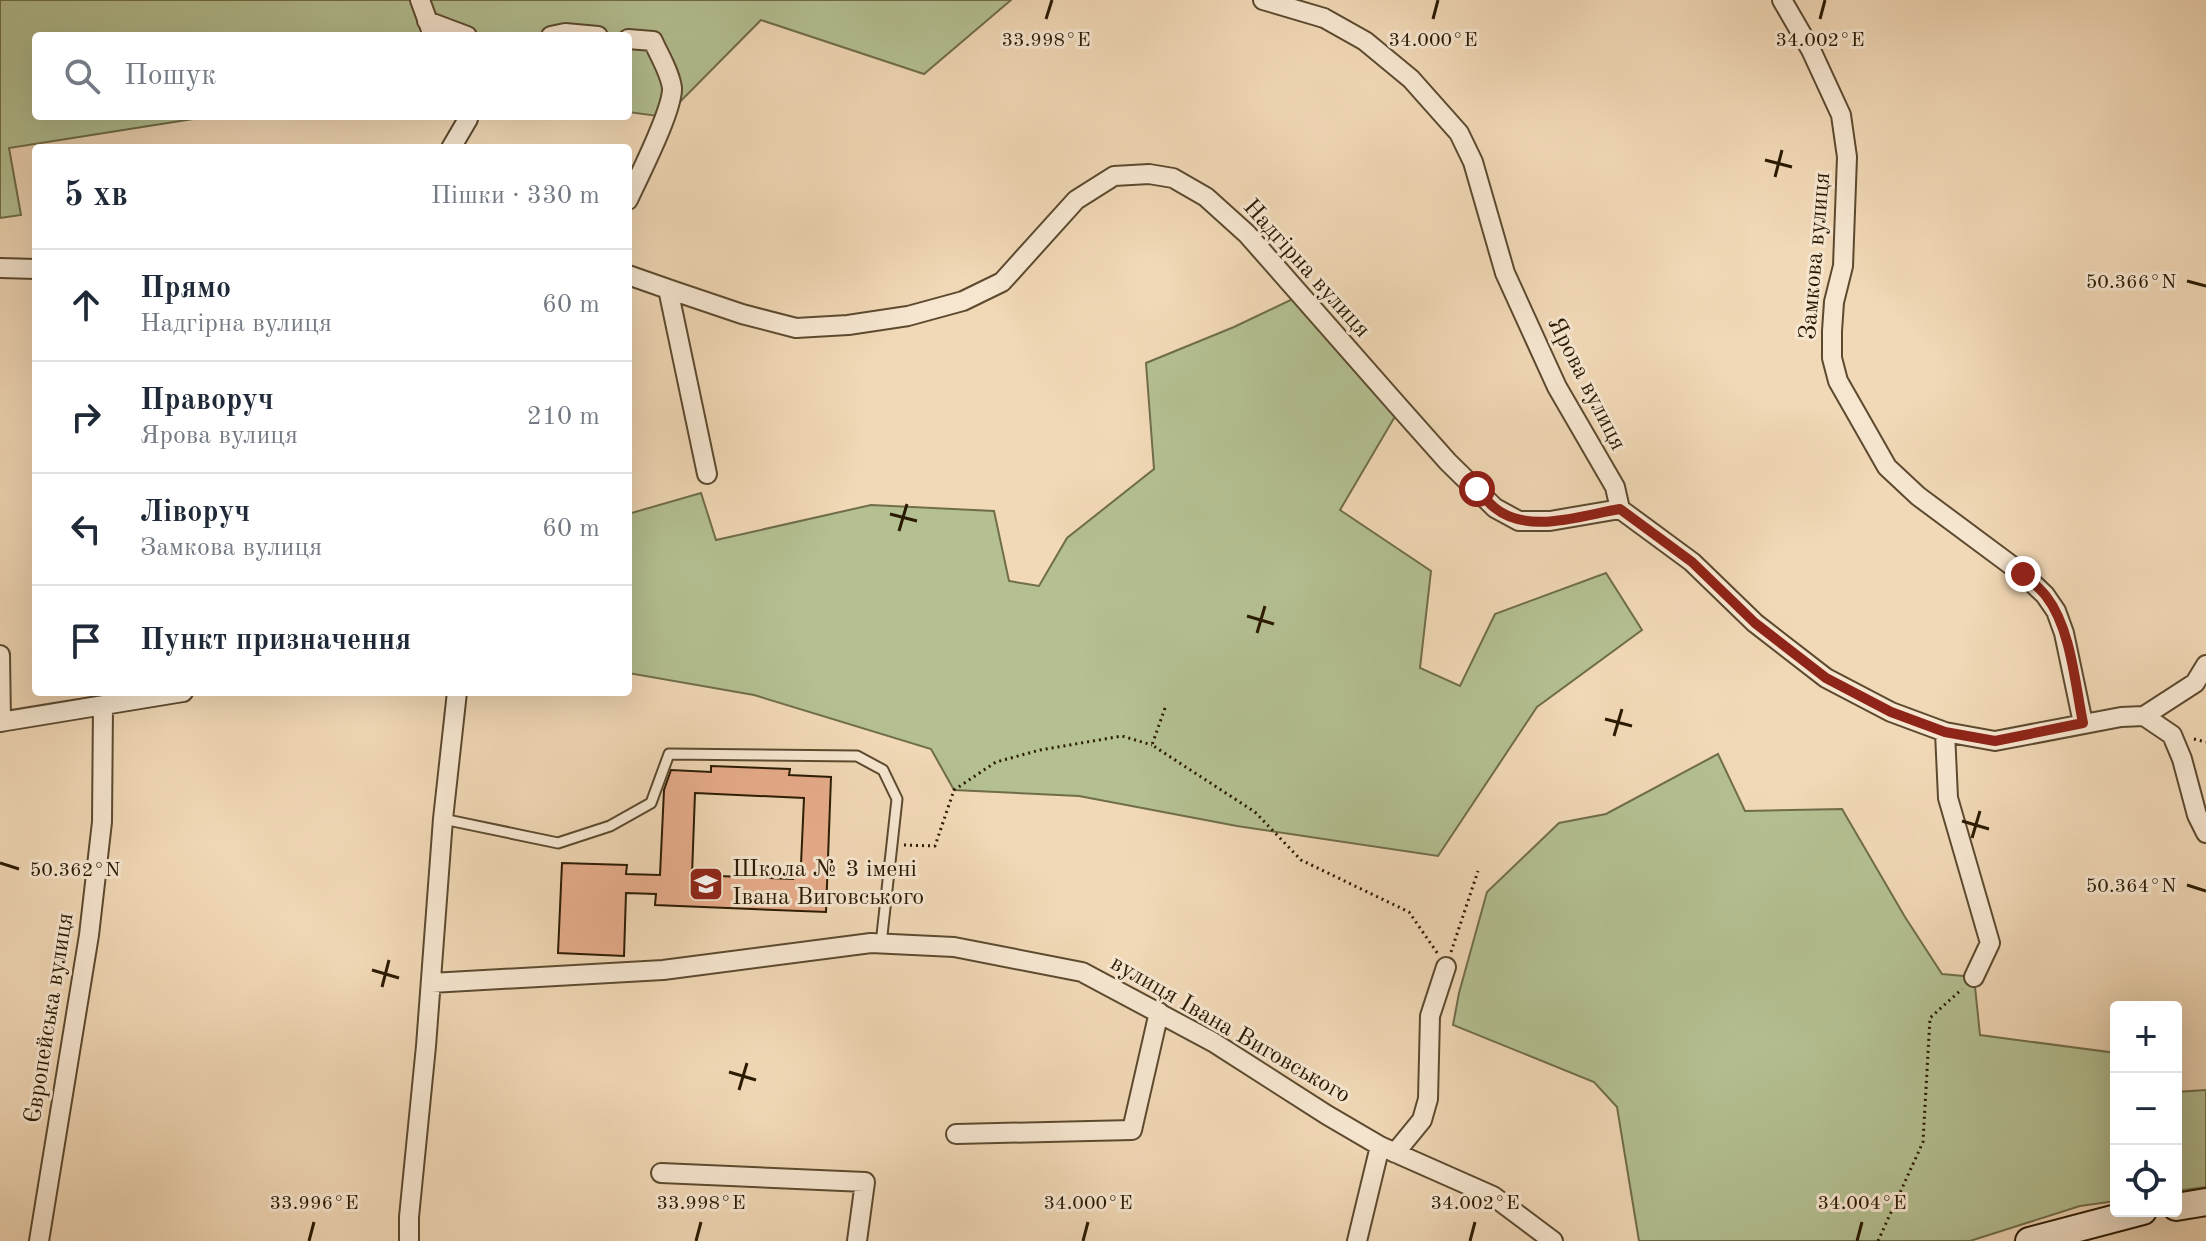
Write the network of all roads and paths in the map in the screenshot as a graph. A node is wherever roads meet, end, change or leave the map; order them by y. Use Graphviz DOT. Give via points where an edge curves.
graph roads {
  1 [pos="420,0"];
  2 [pos="1263,0"];
  3 [pos="1782,0"];
  4 [pos="430,29"];
  5 [pos="632,39"];
  6 [pos="466,120"];
  7 [pos="453,144"];
  8 [pos="632,191"];
  9 [pos="0,268"];
  10 [pos="32,269"];
  11 [pos="632,276"];
  12 [pos="668,289"];
  13 [pos="707,474"];
  14 [pos="1620,509"];
  15 [pos="0,655"];
  16 [pos="2206,665"];
  17 [pos="160,696"];
  18 [pos="457,696"];
  19 [pos="103,706"];
  20 [pos="1165,708"];
  21 [pos="2144,716"];
  22 [pos="0,722"];
  23 [pos="2083,723"];
  24 [pos="1945,732"];
  25 [pos="1152,745"];
  26 [pos="443,819"];
  27 [pos="2206,833"];
  28 [pos="892,845"];
  29 [pos="1478,871"];
  30 [pos="881,944"];
  31 [pos="1446,967"];
  32 [pos="1974,977"];
  33 [pos="431,983"];
  34 [pos="1159,1012"];
  35 [pos="956,1134"];
  36 [pos="1388,1150"];
  37 [pos="661,1173"];
  38 [pos="2206,1202"];
  39 [pos="2182,1206"];
  40 [pos="2121,1217"];
  41 [pos="2039,1239"];
  42 [pos="39,1241"];
  43 [pos="409,1241"];
  44 [pos="857,1241"];
  45 [pos="1357,1241"];
  46 [pos="1553,1241"];
  47 [pos="1878,1241"];
  1 -- 4 [label="street"];
  2 -- 14 [label="street, Ярова вулиця" via="1324,18 1365,41 1411,79 1459,133 1473,162 1505,273 1557,387 1615,487"];
  3 -- 23 [label="street, Замкова вулиця" via="1841,115 1847,211 1832,331 1838,381 1887,467 2045,595 2064,633"];
  5 -- 8 [label="street" via="653,41 672,89"];
  6 -- 7 [label="street"];
  9 -- 10 [label="street"];
  11 -- 12 [label="street, Надгірна вулиця"];
  12 -- 13 [label="street"];
  12 -- 14 [label="street, Надгірна вулиця" via="796,328 908,316 963,301 1002,282 1076,200 1114,176 1173,178 1206,197 1247,234 1495,508 1519,521"];
  14 -- 24 [label="street" via="1692,562 1755,623 1826,678 1891,712"];
  15 -- 22 [label="street"];
  16 -- 21 [label="street" via="2195,683"];
  17 -- 19 [label="street"];
  18 -- 26 [label="street"];
  19 -- 22 [label="street"];
  19 -- 42 [label="street, Європейська вулиця" via="102,822 89,935"];
  20 -- 25 [label="path"];
  21 -- 23 [label="street"];
  21 -- 27 [label="street" via="2172,735"];
  23 -- 24 [label="street" via="1995,741"];
  24 -- 32 [label="street" via="1948,798 1990,943"];
  25 -- 28 [label="path" via="1122,736 996,762 954,790 935,846"];
  25 -- 31 [label="path" via="1255,812 1301,860 1409,912"];
  26 -- 28 [label="lane" via="558,843 610,826 651,803 669,754 857,756 883,770 897,799"];
  26 -- 33 [label="street"];
  28 -- 30 [label="lane"];
  29 -- 31 [label="path"];
  30 -- 33 [label="street, вулиця Івана Виговського" via="663,970"];
  30 -- 34 [label="street, вулиця Івана Виговського" via="954,947 1082,972"];
  31 -- 36 [label="street" via="1430,1016 1428,1099 1422,1120"];
  32 -- 47 [label="path" via="1930,1018 1923,1142"];
  33 -- 43 [label="street"];
  34 -- 35 [label="street" via="1132,1130"];
  34 -- 36 [label="street, вулиця Івана Виговського"];
  36 -- 45 [label="street"];
  36 -- 46 [label="street, вулиця Івана Виговського" via="1493,1196"];
  37 -- 44 [label="street" via="865,1182"];
  38 -- 39 [label="main road"];
  40 -- 41 [label="main road"];
}
